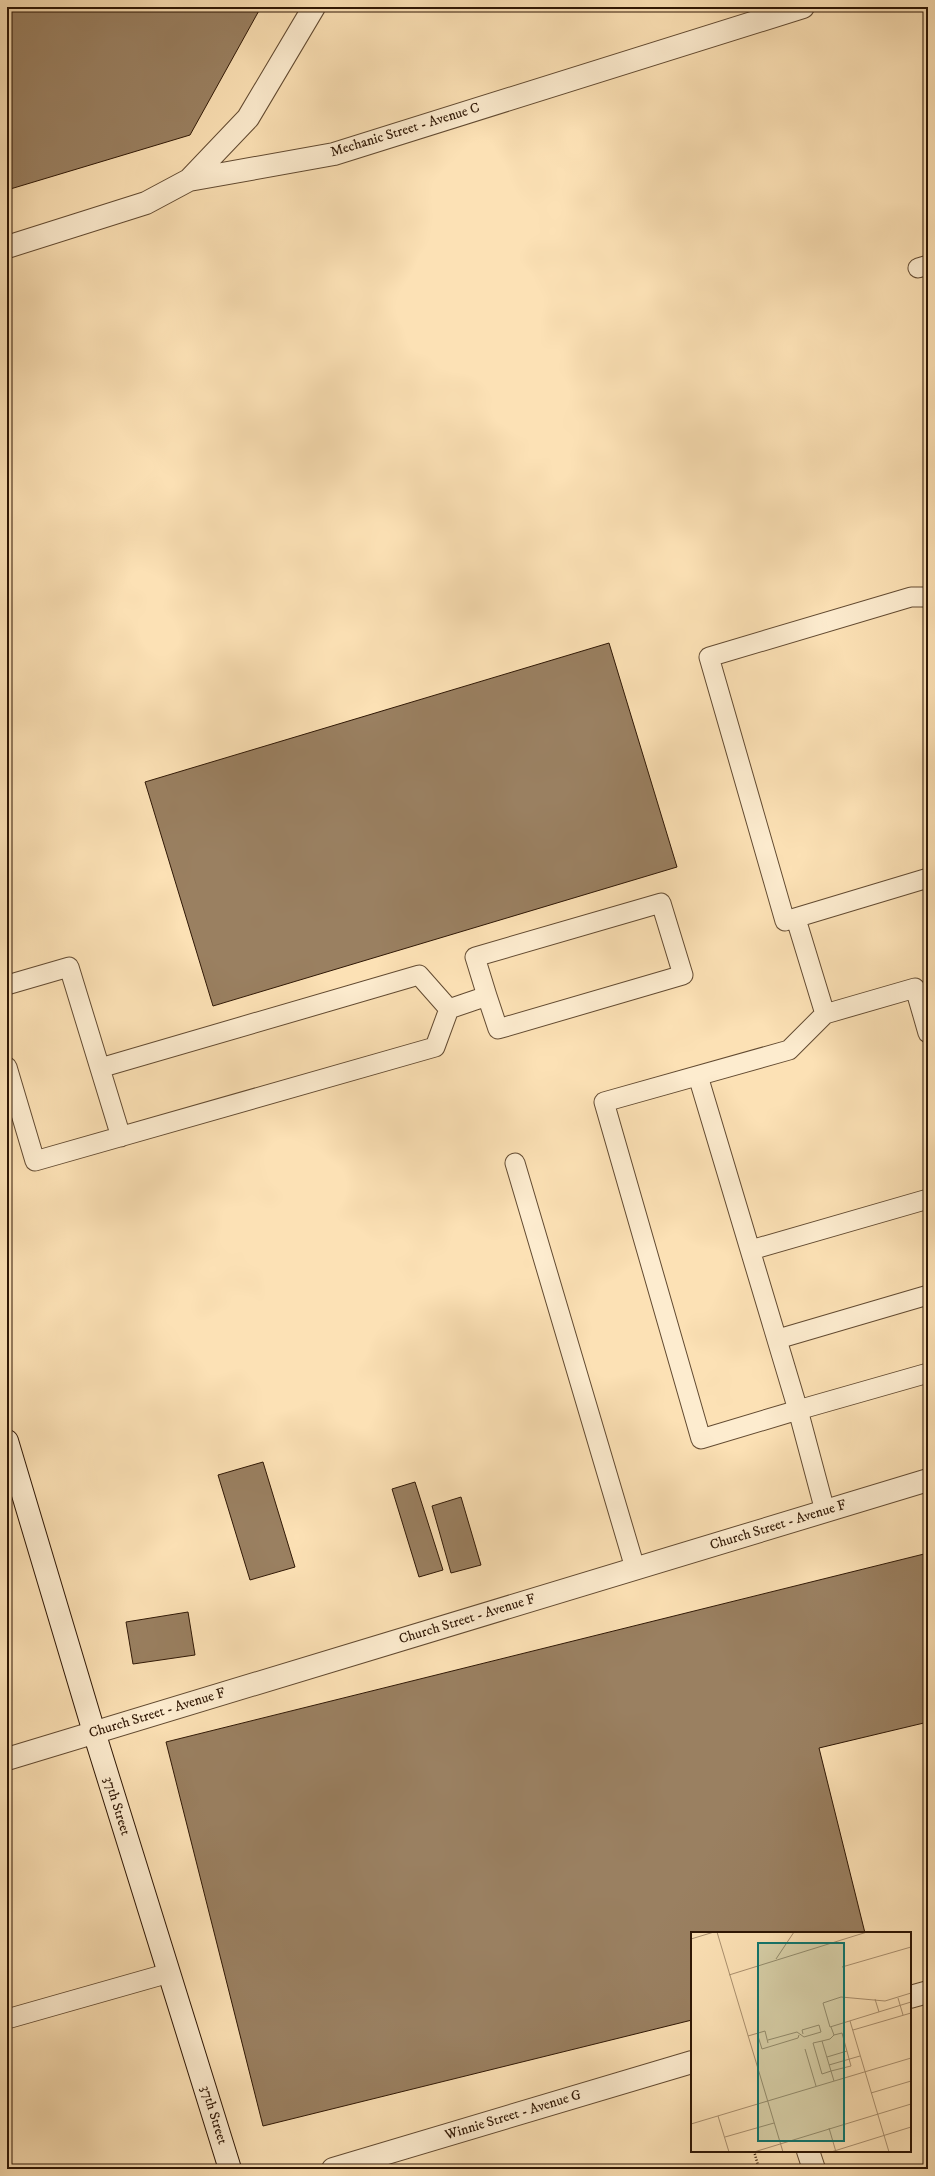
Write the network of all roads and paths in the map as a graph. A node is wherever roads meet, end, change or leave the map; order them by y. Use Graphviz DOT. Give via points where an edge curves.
graph roads {
  1 [pos="314,7"];
  2 [pos="803,7"];
  3 [pos="189,180"];
  4 [pos="7,247"];
  5 [pos="928,597"];
  6 [pos="928,878"];
  7 [pos="796,919"];
  8 [pos="7,985"];
  9 [pos="487,996"];
  10 [pos="449,1009"];
  11 [pos="825,1014"];
  12 [pos="928,1033"];
  13 [pos="7,1067"];
  14 [pos="100,1068"];
  15 [pos="698,1076"];
  16 [pos="121,1137"];
  17 [pos="515,1163"];
  18 [pos="928,1199"];
  19 [pos="751,1250"];
  20 [pos="928,1296"];
  21 [pos="778,1339"];
  22 [pos="928,1373"];
  23 [pos="798,1410"];
  24 [pos="7,1441"];
  25 [pos="928,1480"];
  26 [pos="825,1511"];
  27 [pos="635,1568"];
  28 [pos="94,1732"];
  29 [pos="7,1759"];
  30 [pos="169,1973"];
  31 [pos="928,1992"];
  32 [pos="911,1997"];
  33 [pos="7,2019"];
  34 [pos="691,2062"];
  35 [pos="754,2152"];
  36 [pos="808,2152"];
  37 [pos="230,2169"];
  38 [pos="333,2169"];
  39 [pos="759,2169"];
  40 [pos="814,2169"];
  1 -- 3 [label="street" via="248,118"];
  2 -- 3 [label="street, Mechanic Street - Avenue C" via="334,154"];
  3 -- 4 [label="street, Mechanic Street - Avenue C" via="146,203"];
  5 -- 7 [label="lane" via="911,597 709,657 785,921"];
  6 -- 7 [label="lane"];
  7 -- 11 [label="lane"];
  8 -- 14 [label="lane" via="69,967"];
  9 -- 9 [label="lane" via="498,1029 683,975 661,902 475,957"];
  9 -- 10 [label="lane"];
  10 -- 14 [label="lane" via="420,975"];
  10 -- 16 [label="lane" via="434,1047"];
  11 -- 12 [label="lane" via="915,988"];
  11 -- 15 [label="lane" via="789,1050"];
  13 -- 16 [label="lane" via="35,1161"];
  14 -- 16 [label="lane"];
  15 -- 19 [label="lane"];
  15 -- 23 [label="lane" via="604,1102 701,1439"];
  17 -- 27 [label="lane"];
  18 -- 19 [label="lane"];
  19 -- 21 [label="lane"];
  20 -- 21 [label="lane"];
  21 -- 23 [label="lane"];
  22 -- 23 [label="lane"];
  23 -- 26 [label="lane"];
  24 -- 28 [label="street, 37th Street"];
  25 -- 26 [label="street, Church Street - Avenue F"];
  26 -- 27 [label="street, Church Street - Avenue F"];
  27 -- 28 [label="street, Church Street - Avenue F"];
  28 -- 29 [label="street, Church Street - Avenue F"];
  28 -- 30 [label="street, 37th Street"];
  30 -- 33 [label="lane"];
  30 -- 37 [label="street, 37th Street"];
  31 -- 32 [label="street"];
  34 -- 38 [label="street, Winnie Street - Avenue G"];
  35 -- 39 [label="path"];
  36 -- 40 [label="street"];
}
